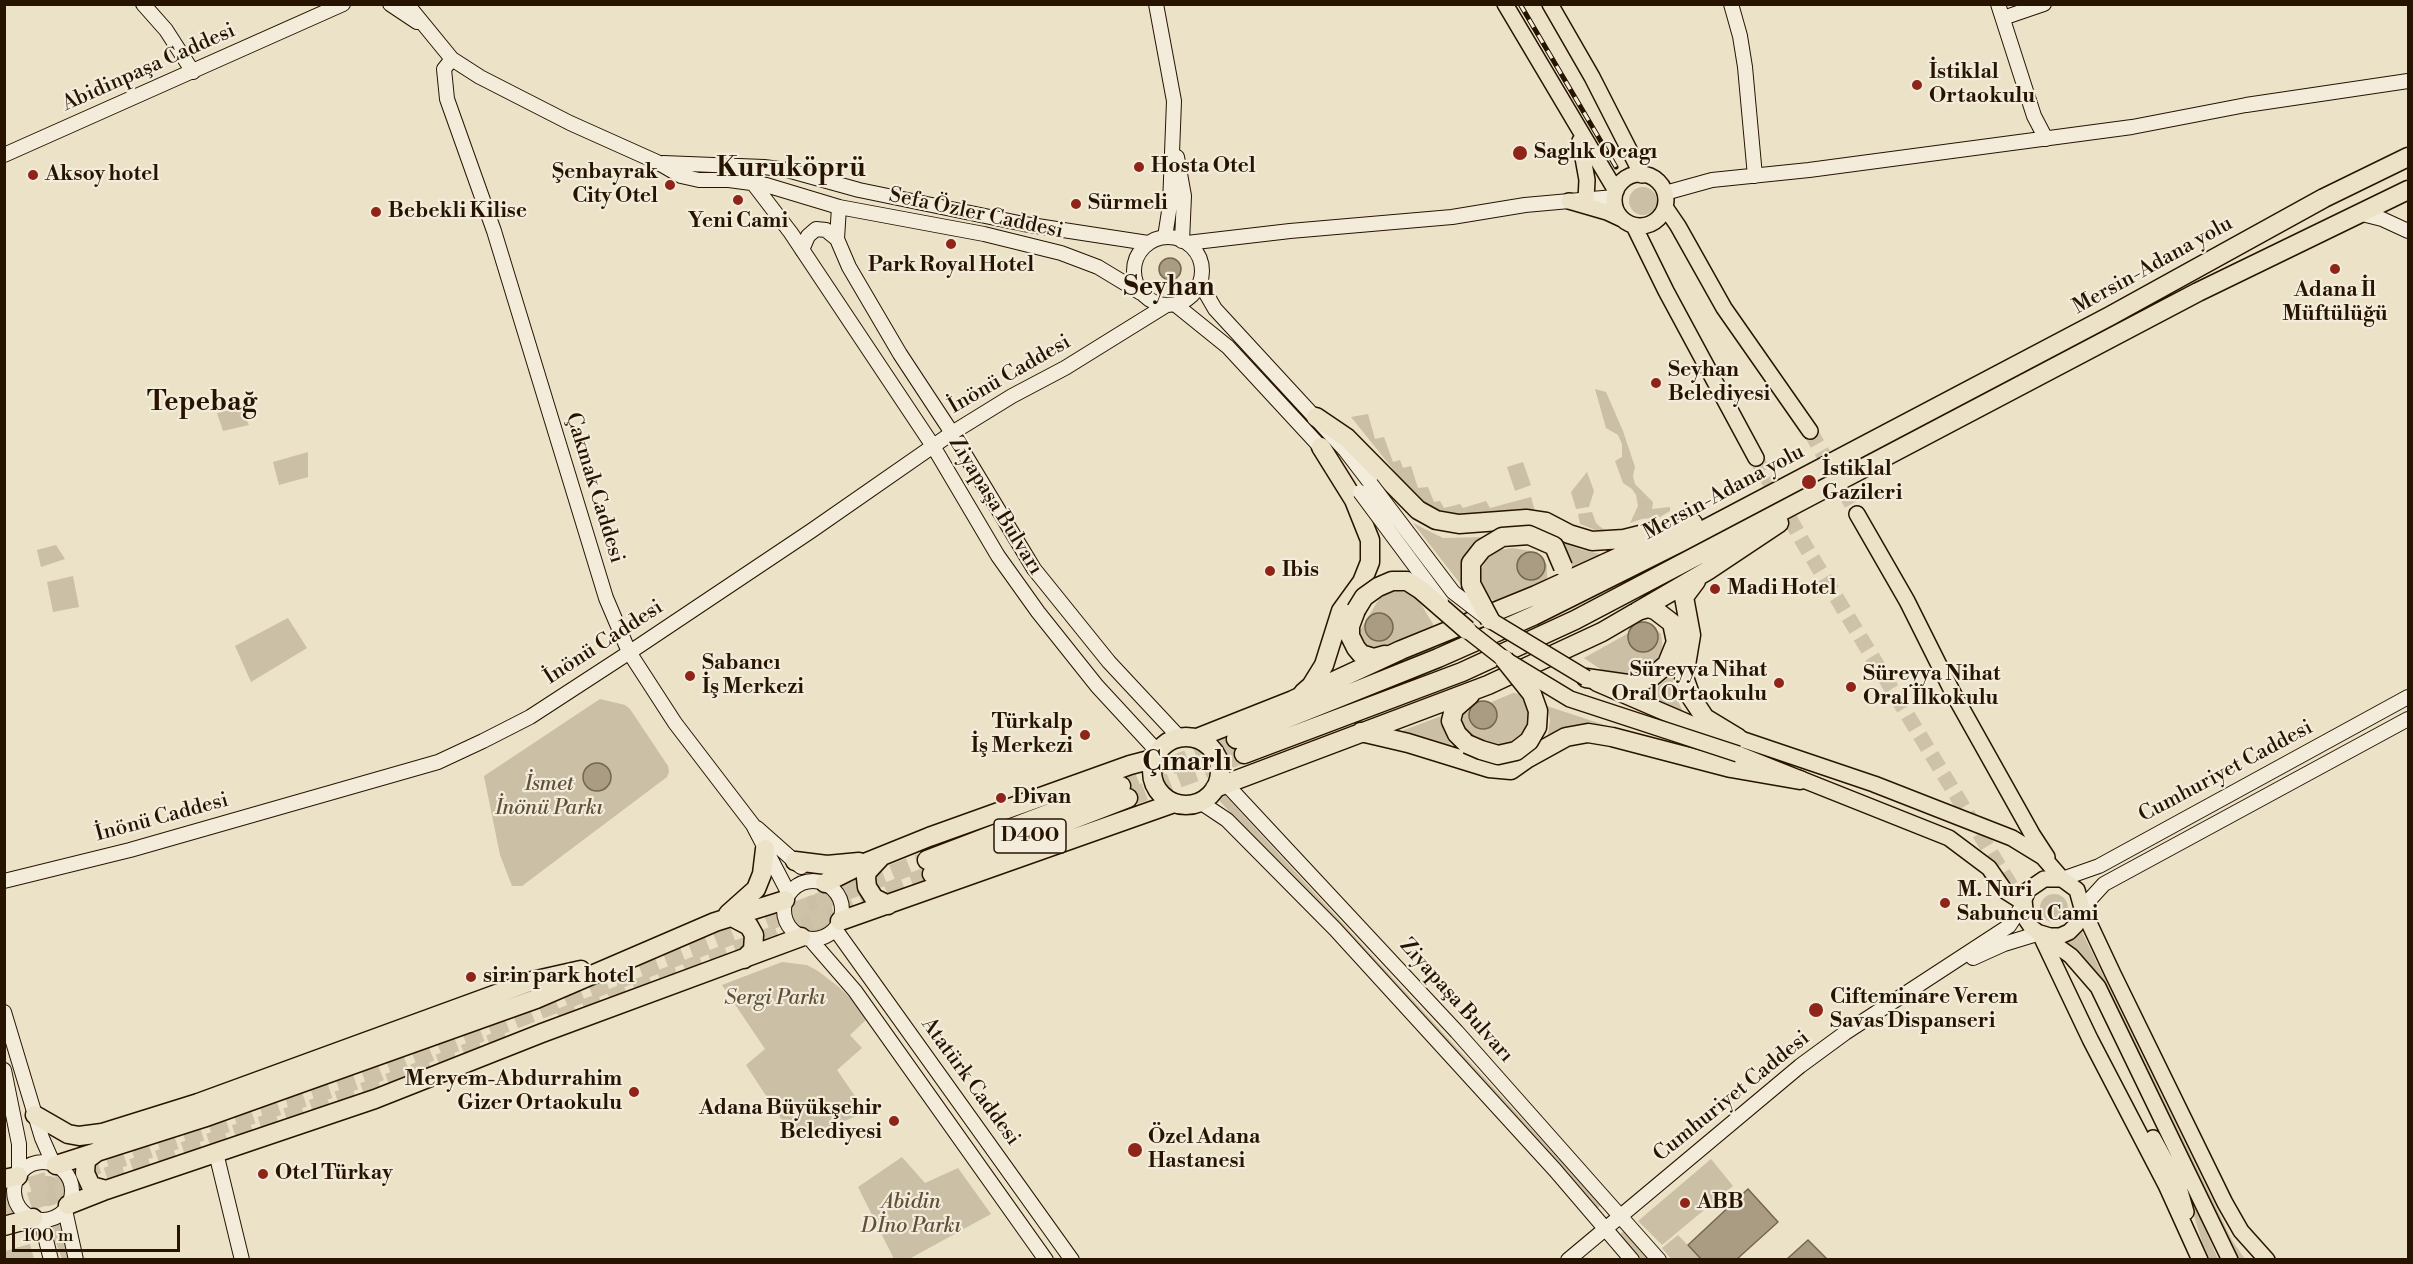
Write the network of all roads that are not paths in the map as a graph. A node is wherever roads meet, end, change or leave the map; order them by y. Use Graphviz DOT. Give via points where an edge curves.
graph roads {
  1 [pos="143,4"];
  2 [pos="343,4"];
  3 [pos="390,4"];
  4 [pos="407,4"];
  5 [pos="1156,4"];
  6 [pos="1505,4"];
  7 [pos="1550,4"];
  8 [pos="1731,4"];
  9 [pos="2044,4"];
  10 [pos="2000,11"];
  11 [pos="424,27"];
  12 [pos="452,58"];
  13 [pos="193,72"];
  14 [pos="2409,81"];
  15 [pos="1576,126"];
  16 [pos="2046,139"];
  17 [pos="1173,140"];
  18 [pos="4,155"];
  19 [pos="2409,157"];
  20 [pos="657,162"];
  21 [pos="1642,175"];
  22 [pos="1755,176"];
  23 [pos="752,182"];
  24 [pos="2409,190"];
  25 [pos="1615,194"];
  26 [pos="1586,200"];
  27 [pos="1665,200"];
  28 [pos="1569,201"];
  29 [pos="839,207"];
  30 [pos="2362,214"];
  31 [pos="1628,222"];
  32 [pos="2409,231"];
  33 [pos="1166,237"];
  34 [pos="837,239"];
  35 [pos="1185,242"];
  36 [pos="1148,243"];
  37 [pos="802,250"];
  38 [pos="1200,283"];
  39 [pos="1141,293"];
  40 [pos="1171,306"];
  41 [pos="1316,417"];
  42 [pos="1809,431"];
  43 [pos="952,433"];
  44 [pos="933,446"];
  45 [pos="1321,447"];
  46 [pos="1756,458"];
  47 [pos="1855,472"];
  48 [pos="1805,476"];
  49 [pos="1366,488"];
  50 [pos="1734,505"];
  51 [pos="1857,514"];
  52 [pos="1707,571"];
  53 [pos="1536,595"];
  54 [pos="1646,610"];
  55 [pos="1490,620"];
  56 [pos="1467,630"];
  57 [pos="1401,650"];
  58 [pos="629,652"];
  59 [pos="1504,659"];
  60 [pos="1586,678"];
  61 [pos="1488,684"];
  62 [pos="2409,698"];
  63 [pos="1293,700"];
  64 [pos="2409,719"];
  65 [pos="1359,731"];
  66 [pos="1188,738"];
  67 [pos="1738,746"];
  68 [pos="1155,755"];
  69 [pos="1800,780"];
  70 [pos="1220,782"];
  71 [pos="1124,792"];
  72 [pos="1200,802"];
  73 [pos="1174,803"];
  74 [pos="753,825"];
  75 [pos="765,849"];
  76 [pos="874,859"];
  77 [pos="795,861"];
  78 [pos="930,867"];
  79 [pos="2062,879"];
  80 [pos="4,881"];
  81 [pos="820,882"];
  82 [pos="787,897"];
  83 [pos="2024,903"];
  84 [pos="888,905"];
  85 [pos="2082,908"];
  86 [pos="724,919"];
  87 [pos="838,925"];
  88 [pos="2040,933"];
  89 [pos="806,938"];
  90 [pos="744,959"];
  91 [pos="621,961"];
  92 [pos="1930,978"];
  93 [pos="2069,982"];
  94 [pos="4,1012"];
  95 [pos="4,1070"];
  96 [pos="12,1102"];
  97 [pos="198,1103"];
  98 [pos="35,1115"];
  99 [pos="4,1120"];
  100 [pos="103,1149"];
  101 [pos="216,1153"];
  102 [pos="54,1164"];
  103 [pos="14,1176"];
  104 [pos="106,1190"];
  105 [pos="66,1208"];
  106 [pos="1619,1216"];
  107 [pos="37,1219"];
  108 [pos="4,1226"];
  109 [pos="1604,1229"];
  110 [pos="51,1260"];
  111 [pos="76,1260"];
  112 [pos="242,1260"];
  113 [pos="1046,1260"];
  114 [pos="1072,1260"];
  115 [pos="1568,1260"];
  116 [pos="1632,1260"];
  117 [pos="1659,1260"];
  118 [pos="2200,1260"];
  119 [pos="2229,1260"];
  120 [pos="2267,1260"];
  1 -- 13 [label="main road" via="166,30"];
  2 -- 13 [label="main road, Abidinpaşa Caddesi"];
  3 -- 11 [label="main road"];
  4 -- 11 [label="main road"];
  5 -- 17 [label="main road" via="1174,101"];
  6 -- 15 [label="main road"];
  7 -- 21 [label="main road"];
  8 -- 22 [label="main road" via="1745,67"];
  9 -- 10 [label="main road"];
  10 -- 16 [label="main road" via="2034,116"];
  11 -- 12 [label="main road, Sefa Özler Caddesi"];
  12 -- 20 [label="main road, Sefa Özler Caddesi" via="480,77 570,123"];
  12 -- 58 [label="main road, Çakmak Caddesi" via="444,69 447,99 497,242 606,598"];
  13 -- 18 [label="main road, Abidinpaşa Caddesi"];
  14 -- 16 [label="main road"];
  15 -- 25 [label="main road"];
  15 -- 26 [label="main road" via="1587,180"];
  16 -- 22 [label="main road"];
  17 -- 33 [label="main road"];
  17 -- 35 [label="main road" via="1184,196"];
  19 -- 48 [label="highway, Mersin-Adana yolu" via="2324,198"];
  20 -- 23 [label="main road, Sefa Özler Caddesi" via="681,176 699,180"];
  20 -- 36 [label="main road, Sefa Özler Caddesi" via="787,170 1024,224"];
  21 -- 25 [label="main road" via="1626,178"];
  21 -- 27 [label="main road" via="1656,180"];
  22 -- 27 [label="main road" via="1712,180"];
  23 -- 29 [label="main road, Sefa Özler Caddesi"];
  23 -- 37 [label="main road, Ziyapaşa Bulvarı"];
  24 -- 30 [label="highway, Mersin-Adana yolu"];
  25 -- 26 [label="main road"];
  25 -- 31 [label="main road" via="1617,213"];
  26 -- 28 [label="main road"];
  27 -- 31 [label="main road" via="1657,220 1650,224"];
  27 -- 42 [label="main road" via="1724,308"];
  28 -- 31 [label="main road"];
  28 -- 35 [label="main road" via="1452,217"];
  29 -- 34 [label="main road, Ziyapaşa Bulvarı"];
  29 -- 39 [label="main road, Sefa Özler Caddesi" via="1061,253 1098,267"];
  30 -- 32 [label="main road"];
  30 -- 47 [label="highway, Mersin-Adana yolu" via="2198,292"];
  31 -- 46 [label="main road"];
  33 -- 35 [label="main road"];
  33 -- 36 [label="main road"];
  34 -- 37 [label="main road" via="826,230 816,229"];
  34 -- 43 [label="main road, Ziyapaşa Bulvarı" via="900,354"];
  35 -- 38 [label="main road" via="1201,261"];
  36 -- 39 [label="main road" via="1137,255 1134,266"];
  37 -- 44 [label="main road, Ziyapaşa Bulvarı"];
  38 -- 40 [label="main road" via="1195,293"];
  38 -- 41 [label="main road" via="1215,309"];
  39 -- 40 [label="main road" via="1154,303"];
  40 -- 43 [label="main road, İnönü Caddesi"];
  40 -- 45 [label="main road" via="1228,347"];
  41 -- 49 [label="main road" via="1345,450"];
  41 -- 50 [label="highway" via="1347,438 1418,510 1436,520 1459,524 1526,519 1546,522 1592,541 1614,540"];
  43 -- 44 [label="main road, İnönü Caddesi"];
  43 -- 66 [label="main road, Ziyapaşa Bulvarı" via="1034,569 1109,662"];
  44 -- 58 [label="main road, İnönü Caddesi"];
  44 -- 68 [label="main road, Ziyapaşa Bulvarı" via="998,556 1038,612"];
  45 -- 49 [label="main road"];
  45 -- 63 [label="highway" via="1354,501 1370,540 1370,562 1362,582 1341,611 1324,665 1311,686"];
  47 -- 48 [label="highway, Mersin-Adana yolu" via="1555,629 1462,672 1240,747 1533,616"];
  47 -- 52 [label="highway"];
  48 -- 50 [label="highway"];
  49 -- 55 [label="main road, bridge" via="1454,592"];
  49 -- 56 [label="main road, bridge" via="1440,599"];
  50 -- 53 [label="highway"];
  51 -- 79 [label="main road" via="2032,834"];
  52 -- 54 [label="highway"];
  52 -- 67 [label="highway" via="1684,597 1690,635 1684,677 1705,718"];
  53 -- 55 [label="highway, bridge" via="1558,580 1563,567 1554,546 1529,535 1502,537 1482,549 1471,563 1471,584"];
  53 -- 57 [label="highway"];
  54 -- 60 [label="highway" via="1672,623 1676,642 1667,664 1635,686"];
  54 -- 61 [label="highway"];
  55 -- 60 [label="main road, bridge"];
  56 -- 57 [label="highway, bridge" via="1421,590 1407,581 1392,581 1364,597 1350,626 1350,636 1361,654 1374,658"];
  56 -- 59 [label="main road, bridge"];
  57 -- 63 [label="highway"];
  58 -- 74 [label="main road, Çakmak Caddesi" via="675,723"];
  58 -- 80 [label="main road, İnönü Caddesi" via="530,717 438,762 130,850"];
  59 -- 61 [label="highway, bridge" via="1532,694 1538,711 1537,727 1529,741 1516,751 1498,755 1467,744 1451,721 1454,709"];
  59 -- 67 [label="main road, bridge" via="1570,699"];
  60 -- 67 [label="main road"];
  61 -- 65 [label="highway"];
  62 -- 79 [label="main road, Cumhuriyet Caddesi" via="2099,866"];
  63 -- 66 [label="highway"];
  64 -- 85 [label="main road, Cumhuriyet Caddesi" via="2104,884"];
  65 -- 69 [label="highway" via="1489,768 1511,770 1566,737 1588,734"];
  65 -- 70 [label="highway"];
  66 -- 68 [label="highway" via="1164,744"];
  66 -- 70 [label="highway" via="1212,748"];
  67 -- 69 [label="main road"];
  67 -- 79 [label="main road" via="1874,784 2012,838 2043,857"];
  68 -- 73 [label="highway" via="1151,768 1155,785"];
  68 -- 76 [label="highway"];
  69 -- 83 [label="main road" via="1949,838 1989,867 2005,891"];
  70 -- 72 [label="highway"];
  70 -- 106 [label="main road, Ziyapaşa Bulvarı" via="1457,1032"];
  71 -- 78 [label="highway, D400"];
  72 -- 73 [label="highway"];
  72 -- 109 [label="main road, Ziyapaşa Bulvarı" via="1227,820 1328,921"];
  73 -- 84 [label="highway"];
  74 -- 75 [label="main road, Çakmak Caddesi"];
  74 -- 77 [label="main road"];
  75 -- 82 [label="main road, Çakmak Caddesi"];
  75 -- 86 [label="highway" via="756,889"];
  76 -- 77 [label="highway" via="827,865"];
  76 -- 81 [label="highway"];
  76 -- 84 [label="highway" via="867,872 867,887 874,898"];
  77 -- 81 [label="main road"];
  79 -- 83 [label="main road" via="2036,883 2028,890"];
  79 -- 85 [label="main road" via="2077,890"];
  81 -- 82 [label="main road" via="798,885"];
  81 -- 87 [label="main road" via="838,895 842,903"];
  82 -- 86 [label="highway"];
  82 -- 89 [label="main road" via="784,916 788,925"];
  83 -- 88 [label="main road" via="2026,919"];
  83 -- 92 [label="main road, Cumhuriyet Caddesi" via="2009,926"];
  84 -- 87 [label="highway"];
  85 -- 88 [label="main road" via="2069,932 2050,936"];
  85 -- 120 [label="main road" via="2225,1203 2241,1231"];
  86 -- 90 [label="highway" via="749,927 754,935 753,950"];
  86 -- 91 [label="highway"];
  87 -- 89 [label="main road" via="828,935"];
  87 -- 114 [label="main road, Atatürk Caddesi"];
  88 -- 92 [label="main road, Cumhuriyet Caddesi" via="2004,944"];
  88 -- 118 [label="main road"];
  88 -- 119 [label="main road" via="2071,956 2098,987"];
  89 -- 90 [label="highway"];
  89 -- 113 [label="main road, Atatürk Caddesi" via="855,991"];
  90 -- 101 [label="highway" via="375,1099"];
  91 -- 97 [label="highway" via="532,981"];
  91 -- 100 [label="highway" via="525,1003 202,1118"];
  92 -- 106 [label="main road, Cumhuriyet Caddesi" via="1800,1066"];
  93 -- 118 [label="main road" via="2178,1184"];
  94 -- 98 [label="main road"];
  95 -- 96 [label="main road"];
  96 -- 99 [label="main road"];
  96 -- 103 [label="main road" via="19,1144"];
  97 -- 98 [label="highway" via="113,1130 79,1136"];
  97 -- 100 [label="highway" via="133,1131"];
  98 -- 102 [label="main road"];
  100 -- 102 [label="highway"];
  100 -- 104 [label="highway" via="86,1160 85,1173 91,1186"];
  101 -- 104 [label="highway"];
  101 -- 112 [label="main road"];
  102 -- 103 [label="main road" via="34,1163"];
  102 -- 105 [label="main road" via="66,1173 72,1185"];
  103 -- 107 [label="main road" via="16,1201 23,1211"];
  104 -- 105 [label="highway"];
  105 -- 107 [label="main road" via="58,1215"];
  105 -- 111 [label="main road"];
  106 -- 109 [label="main road, Cumhuriyet Caddesi"];
  106 -- 117 [label="main road, Ziyapaşa Bulvarı"];
  107 -- 108 [label="highway"];
  107 -- 110 [label="main road"];
  109 -- 115 [label="main road, Cumhuriyet Caddesi"];
  109 -- 116 [label="main road, Ziyapaşa Bulvarı"];
}
